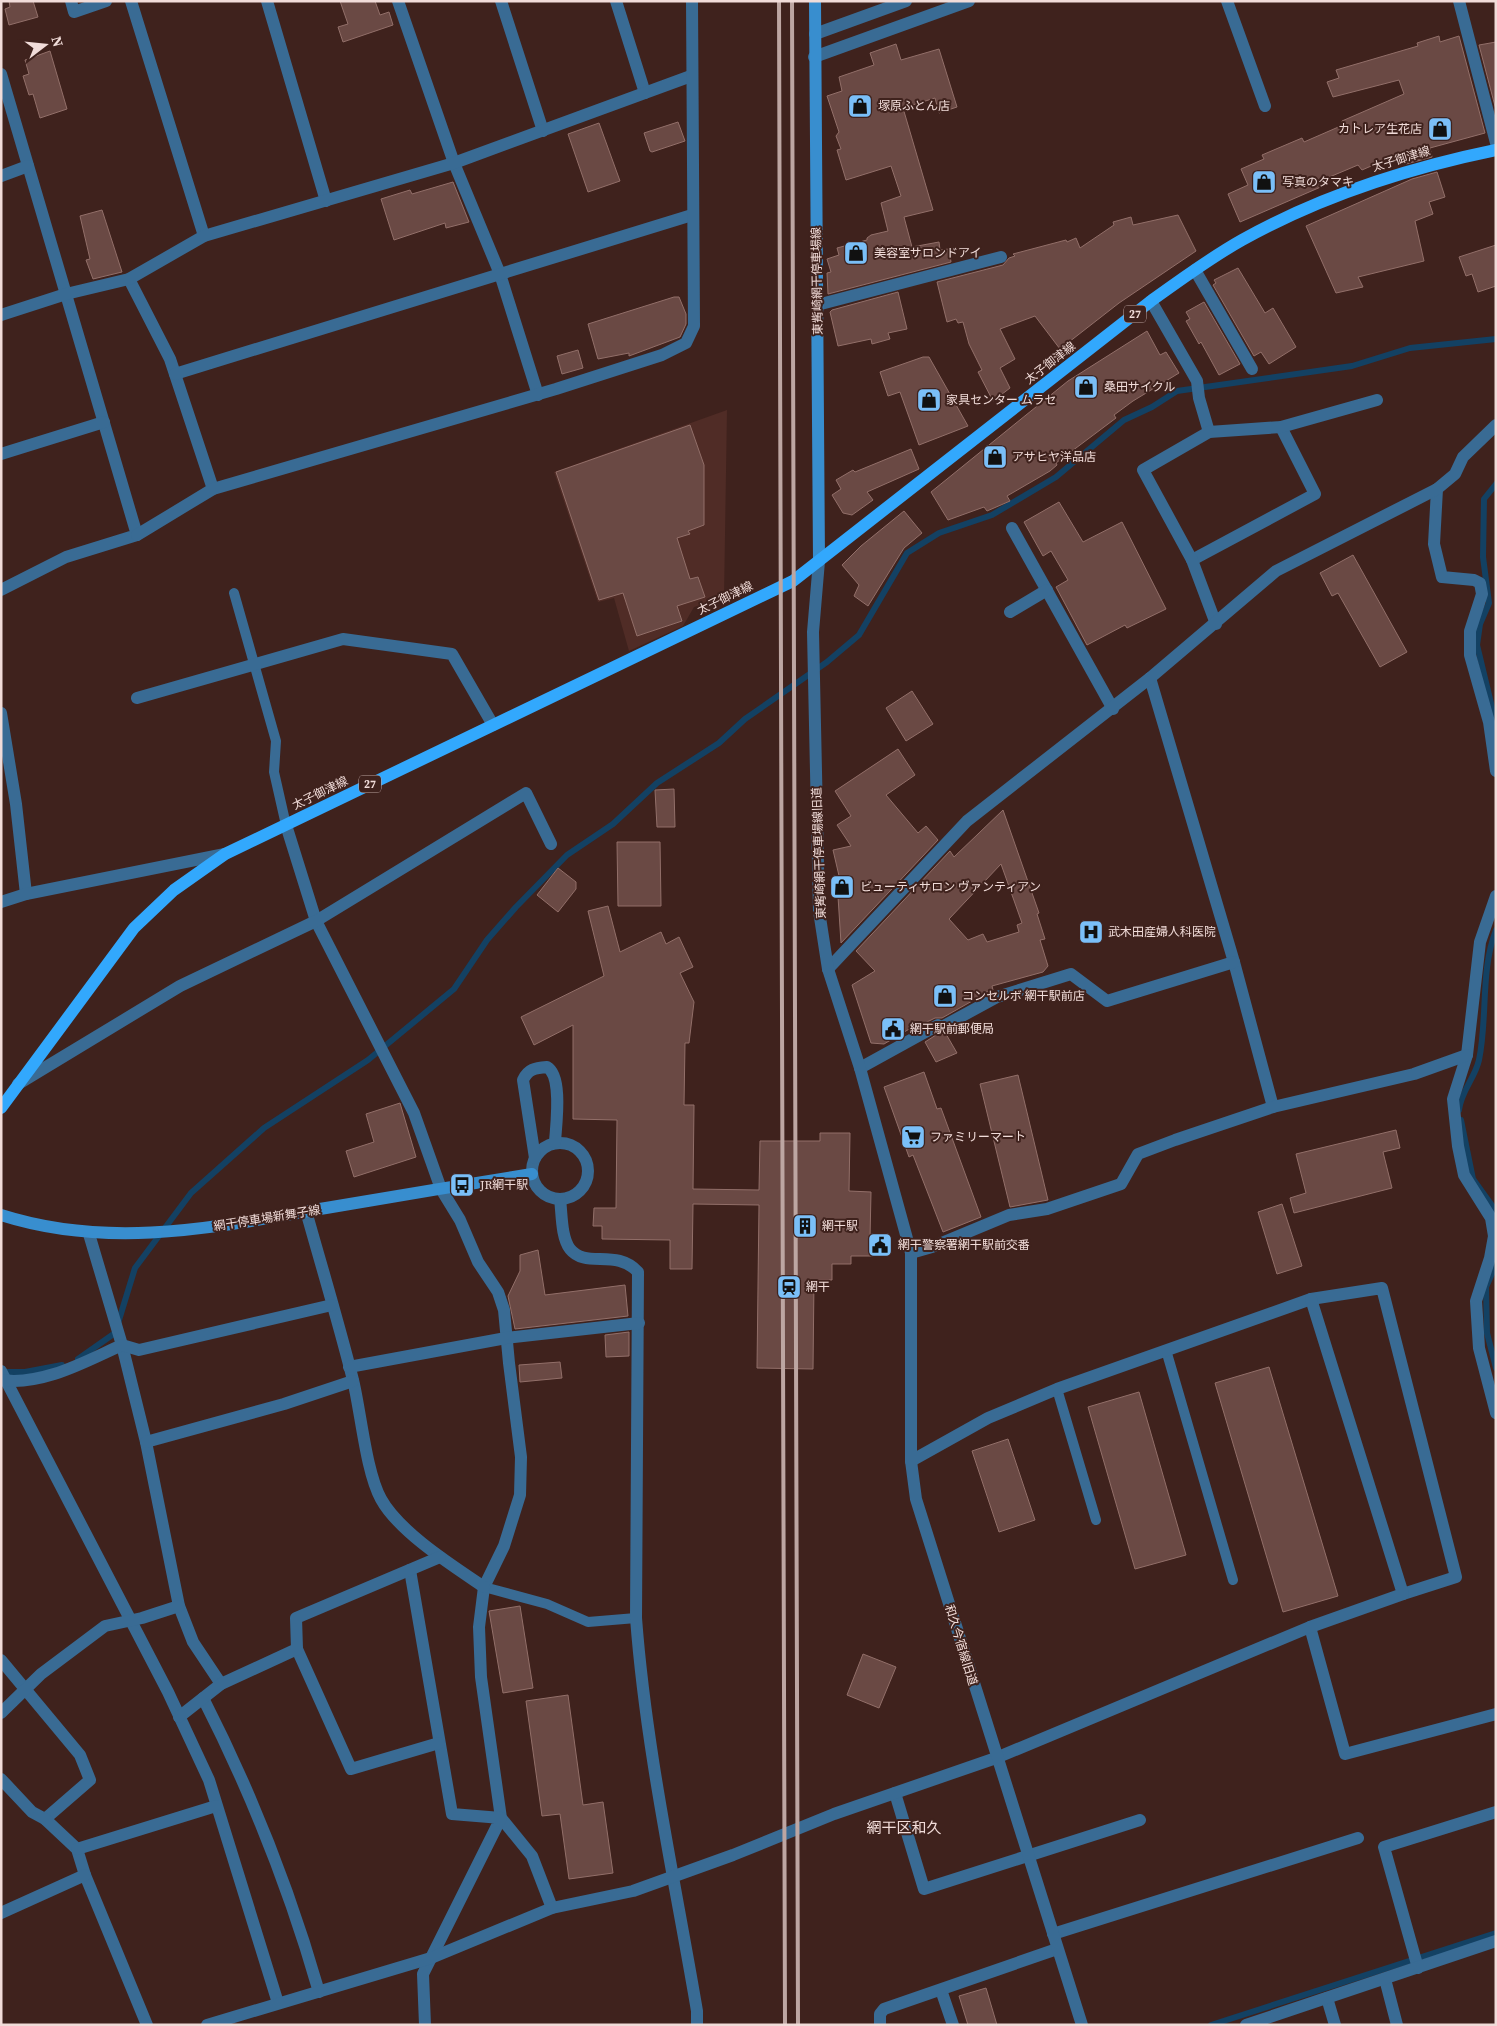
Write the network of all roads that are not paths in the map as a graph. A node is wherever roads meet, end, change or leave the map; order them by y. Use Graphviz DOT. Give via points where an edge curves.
graph roads {
  1 [pos="71,1"];
  2 [pos="106,1"];
  3 [pos="131,1"];
  4 [pos="267,1"];
  5 [pos="398,1"];
  6 [pos="501,1"];
  7 [pos="616,1"];
  8 [pos="692,1"];
  9 [pos="815,1"];
  10 [pos="906,1"];
  11 [pos="969,1"];
  12 [pos="1227,1"];
  13 [pos="1459,1"];
  14 [pos="815,34"];
  15 [pos="814,57"];
  16 [pos="1,74"];
  17 [pos="691,76"];
  18 [pos="645,93"];
  19 [pos="1264,106"];
  20 [pos="542,131"];
  21 [pos="1496,143"];
  22 [pos="1496,150"];
  23 [pos="454,163"];
  24 [pos="28,166"];
  25 [pos="1,176"];
  26 [pos="326,201"];
  27 [pos="692,215"];
  28 [pos="204,236"];
  29 [pos="1001,257"];
  30 [pos="1195,270"];
  31 [pos="500,274"];
  32 [pos="129,279"];
  33 [pos="66,294"];
  34 [pos="1150,301"];
  35 [pos="817,305"];
  36 [pos="1,315"];
  37 [pos="1252,369"];
  38 [pos="175,374"];
  39 [pos="538,395"];
  40 [pos="1377,400"];
  41 [pos="104,422"];
  42 [pos="1496,425"];
  43 [pos="1281,427"];
  44 [pos="1209,432"];
  45 [pos="1,454"];
  46 [pos="213,489"];
  47 [pos="1437,489"];
  48 [pos="1012,528"];
  49 [pos="137,535"];
  50 [pos="1192,560"];
  51 [pos="819,561"];
  52 [pos="1,590"];
  53 [pos="1047,590"];
  54 [pos="234,593"];
  55 [pos="1010,612"];
  56 [pos="1216,624"];
  57 [pos="255,664"];
  58 [pos="1150,678"];
  59 [pos="137,698"];
  60 [pos="1113,709"];
  61 [pos="1,713"];
  62 [pos="494,725"];
  63 [pos="1496,771"];
  64 [pos="286,825"];
  65 [pos="551,844"];
  66 [pos="225,854"];
  67 [pos="26,894"];
  68 [pos="1496,896"];
  69 [pos="1,902"];
  70 [pos="316,920"];
  71 [pos="1234,962"];
  72 [pos="828,969"];
  73 [pos="1467,1056"];
  74 [pos="860,1068"];
  75 [pos="18,1084"];
  76 [pos="1274,1107"];
  77 [pos="1,1108"];
  78 [pos="555,1142"];
  79 [pos="535,1158"];
  80 [pos="532,1174"];
  81 [pos="441,1189"];
  82 [pos="560,1199"];
  83 [pos="306,1211"];
  84 [pos="1,1215"];
  85 [pos="89,1234"];
  86 [pos="911,1253"];
  87 [pos="1311,1299"];
  88 [pos="332,1305"];
  89 [pos="639,1323"];
  90 [pos="506,1338"];
  91 [pos="121,1340"];
  92 [pos="1166,1350"];
  93 [pos="349,1367"];
  94 [pos="3,1378"];
  95 [pos="353,1381"];
  96 [pos="1057,1389"];
  97 [pos="1496,1413"];
  98 [pos="146,1442"];
  99 [pos="911,1461"];
  100 [pos="1096,1520"];
  101 [pos="440,1557"];
  102 [pos="410,1570"];
  103 [pos="1233,1580"];
  104 [pos="484,1587"];
  105 [pos="1403,1594"];
  106 [pos="179,1606"];
  107 [pos="636,1618"];
  108 [pos="130,1620"];
  109 [pos="1310,1627"];
  110 [pos="297,1649"];
  111 [pos="1,1660"];
  112 [pos="221,1684"];
  113 [pos="27,1688"];
  114 [pos="203,1698"];
  115 [pos="1,1713"];
  116 [pos="1496,1714"];
  117 [pos="179,1716"];
  118 [pos="439,1743"];
  119 [pos="996,1758"];
  120 [pos="1,1778"];
  121 [pos="894,1793"];
  122 [pos="216,1806"];
  123 [pos="1496,1812"];
  124 [pos="501,1818"];
  125 [pos="45,1819"];
  126 [pos="1140,1820"];
  127 [pos="1358,1838"];
  128 [pos="77,1849"];
  129 [pos="1027,1855"];
  130 [pos="85,1875"];
  131 [pos="674,1876"];
  132 [pos="552,1908"];
  133 [pos="1,1914"];
  134 [pos="1053,1934"];
  135 [pos="1496,1941"];
  136 [pos="1057,1949"];
  137 [pos="431,1958"];
  138 [pos="1418,1968"];
  139 [pos="1385,1979"];
  140 [pos="941,1990"];
  141 [pos="319,1992"];
  142 [pos="1327,1998"];
  143 [pos="278,2003"];
  144 [pos="147,2025"];
  145 [pos="207,2025"];
  146 [pos="425,2025"];
  147 [pos="697,2025"];
  148 [pos="880,2025"];
  149 [pos="953,2025"];
  150 [pos="1082,2025"];
  151 [pos="1246,2025"];
  152 [pos="1334,2025"];
  153 [pos="1397,2025"];
  1 -- 2 [label="street" via="74,12"];
  3 -- 28 [label="street"];
  4 -- 26 [label="street"];
  5 -- 23 [label="street"];
  6 -- 20 [label="street"];
  7 -- 18 [label="street"];
  8 -- 17 [label="street"];
  9 -- 14 [label="main road, 東觜崎網干停車場線"];
  10 -- 14 [label="street"];
  11 -- 15 [label="street"];
  12 -- 19 [label="street"];
  13 -- 21 [label="street"];
  14 -- 15 [label="main road, 東觜崎網干停車場線"];
  15 -- 35 [label="main road, 東觜崎網干停車場線"];
  16 -- 24 [label="street"];
  17 -- 18 [label="street"];
  17 -- 27 [label="street"];
  18 -- 20 [label="street"];
  20 -- 23 [label="street"];
  22 -- 30 [label="main road, 太子御津線 / 27" via="1437,162 1380,179 1242,240"];
  23 -- 26 [label="street"];
  23 -- 31 [label="street"];
  24 -- 25 [label="street"];
  24 -- 33 [label="street"];
  26 -- 28 [label="street"];
  27 -- 31 [label="street"];
  27 -- 39 [label="street" via="694,326 686,343"];
  28 -- 32 [label="street"];
  29 -- 35 [label="street"];
  30 -- 34 [label="main road, 太子御津線 / 27"];
  30 -- 37 [label="street"];
  31 -- 38 [label="street"];
  31 -- 39 [label="street"];
  32 -- 33 [label="street"];
  32 -- 38 [label="street"];
  33 -- 36 [label="street"];
  33 -- 41 [label="street"];
  34 -- 44 [label="street" via="1197,381"];
  34 -- 51 [label="main road, 太子御津線 / 27"];
  35 -- 51 [label="main road, 東觜崎網干停車場線"];
  38 -- 46 [label="street"];
  39 -- 46 [label="street"];
  40 -- 43 [label="street"];
  41 -- 45 [label="street"];
  41 -- 49 [label="street"];
  42 -- 47 [label="street" via="1463,457 1455,474"];
  43 -- 44 [label="street"];
  43 -- 50 [label="street" via="1315,494"];
  44 -- 50 [label="street" via="1143,470"];
  46 -- 49 [label="street"];
  47 -- 56 [label="street" via="1276,571"];
  47 -- 63 [label="street" via="1434,544 1442,577 1480,583 1482,594 1470,631 1470,655 1489,722"];
  48 -- 53 [label="street"];
  49 -- 52 [label="street" via="66,557"];
  50 -- 56 [label="street"];
  51 -- 62 [label="main road, 太子御津線 / 27" via="793,581"];
  51 -- 72 [label="street, 東觜崎網干停車場線旧道" via="813,632 819,912"];
  53 -- 55 [label="street"];
  53 -- 60 [label="street"];
  54 -- 57 [label="lane"];
  56 -- 58 [label="street"];
  57 -- 59 [label="street"];
  57 -- 62 [label="street" via="343,639 452,654"];
  57 -- 64 [label="lane" via="276,741 274,772"];
  58 -- 60 [label="street"];
  58 -- 71 [label="street"];
  60 -- 72 [label="street" via="968,821"];
  61 -- 67 [label="street"];
  62 -- 64 [label="main road, 太子御津線 / 27"];
  64 -- 66 [label="main road, 太子御津線 / 27"];
  64 -- 70 [label="street"];
  65 -- 70 [label="street" via="526,793"];
  66 -- 67 [label="street"];
  66 -- 75 [label="main road, 太子御津線 / 27" via="174,890 134,928"];
  67 -- 69 [label="street"];
  68 -- 73 [label="street" via="1480,942"];
  70 -- 75 [label="street" via="180,986"];
  70 -- 81 [label="street" via="414,1113"];
  71 -- 74 [label="street" via="1107,1001 1071,974 997,997"];
  71 -- 76 [label="street"];
  72 -- 74 [label="street, 東觜崎網干停車場線旧道"];
  73 -- 76 [label="street" via="1414,1074"];
  73 -- 97 [label="street" via="1453,1099 1464,1175 1491,1218 1494,1236 1476,1301 1479,1348"];
  74 -- 86 [label="street, 東觜崎網干停車場線旧道"];
  75 -- 77 [label="main road, 太子御津線 / 27"];
  76 -- 86 [label="street" via="1138,1154 1121,1184 1047,1209 1009,1215"];
  78 -- 79 [label="street" via="547,1145"];
  78 -- 79 [label="street" via="556,1080 547,1067 534,1068 523,1080"];
  78 -- 82 [label="street" via="565,1142 581,1151 589,1168 588,1178 578,1193"];
  79 -- 80 [label="street"];
  80 -- 81 [label="main road, 網干停車場新舞子線"];
  80 -- 82 [label="street" via="538,1189"];
  81 -- 83 [label="main road, 網干停車場新舞子線"];
  81 -- 90 [label="street" via="460,1220 478,1262 498,1292 504,1310"];
  82 -- 89 [label="street" via="570,1250 584,1258 620,1260 638,1272"];
  83 -- 85 [label="main road, 網干停車場新舞子線" via="207,1228"];
  83 -- 88 [label="street"];
  84 -- 85 [label="main road, 網干停車場新舞子線" via="37,1226"];
  85 -- 91 [label="street"];
  86 -- 99 [label="street, 和久今宿線旧道"];
  87 -- 92 [label="street"];
  87 -- 105 [label="street"];
  87 -- 105 [label="street" via="1382,1288 1456,1577"];
  88 -- 91 [label="street" via="139,1350"];
  88 -- 93 [label="street"];
  89 -- 90 [label="street"];
  89 -- 107 [label="street"];
  90 -- 93 [label="street"];
  90 -- 104 [label="street" via="521,1457 520,1495 504,1546"];
  91 -- 94 [label="street" via="43,1377"];
  91 -- 98 [label="street"];
  92 -- 96 [label="street"];
  92 -- 103 [label="lane"];
  93 -- 95 [label="street"];
  94 -- 108 [label="street"];
  95 -- 98 [label="street" via="284,1404"];
  95 -- 101 [label="street" via="380,1498 392,1515"];
  96 -- 99 [label="street" via="988,1418"];
  96 -- 100 [label="lane"];
  98 -- 106 [label="street"];
  99 -- 119 [label="street, 和久今宿線旧道" via="916,1499"];
  101 -- 102 [label="street"];
  101 -- 104 [label="street"];
  102 -- 110 [label="street" via="296,1618"];
  102 -- 118 [label="street"];
  104 -- 107 [label="lane" via="547,1604 588,1622"];
  104 -- 124 [label="street" via="479,1627 481,1677"];
  105 -- 109 [label="street"];
  106 -- 108 [label="street"];
  106 -- 112 [label="street" via="193,1642"];
  107 -- 131 [label="street" via="660,1810"];
  108 -- 113 [label="street" via="105,1626"];
  108 -- 117 [label="street"];
  109 -- 116 [label="street" via="1345,1754"];
  109 -- 119 [label="street"];
  110 -- 112 [label="street"];
  110 -- 118 [label="street" via="351,1769"];
  111 -- 113 [label="street"];
  112 -- 114 [label="street"];
  113 -- 115 [label="street"];
  113 -- 125 [label="street" via="80,1756 90,1780"];
  114 -- 117 [label="street"];
  114 -- 141 [label="street" via="231,1752 257,1815 299,1925"];
  117 -- 122 [label="street" via="209,1780"];
  118 -- 124 [label="street" via="452,1814"];
  119 -- 121 [label="street"];
  119 -- 129 [label="street, 和久今宿線旧道"];
  120 -- 125 [label="street" via="32,1812"];
  121 -- 129 [label="street" via="924,1889"];
  121 -- 131 [label="street"];
  122 -- 128 [label="street"];
  122 -- 143 [label="street"];
  123 -- 138 [label="street" via="1384,1846"];
  124 -- 132 [label="street" via="532,1856"];
  124 -- 137 [label="street"];
  125 -- 128 [label="street"];
  126 -- 129 [label="street"];
  127 -- 134 [label="street"];
  128 -- 130 [label="street"];
  129 -- 134 [label="street, 和久今宿線旧道"];
  130 -- 133 [label="street"];
  130 -- 144 [label="street"];
  131 -- 132 [label="street" via="632,1891"];
  131 -- 147 [label="street"];
  132 -- 137 [label="street"];
  134 -- 136 [label="street, 和久今宿線旧道"];
  135 -- 138 [label="street"];
  136 -- 140 [label="street"];
  136 -- 150 [label="street, 和久今宿線旧道"];
  137 -- 141 [label="street"];
  137 -- 146 [label="street" via="423,1974"];
  138 -- 139 [label="street"];
  139 -- 142 [label="street"];
  139 -- 153 [label="street"];
  140 -- 148 [label="street" via="884,2010 880,2014"];
  140 -- 149 [label="street"];
  141 -- 143 [label="street"];
  142 -- 151 [label="street"];
  142 -- 152 [label="street"];
  143 -- 145 [label="street"];
}
